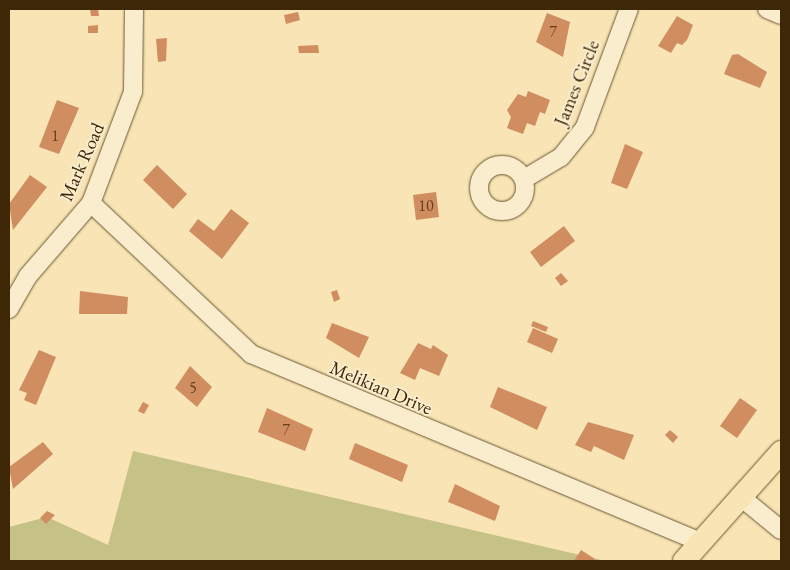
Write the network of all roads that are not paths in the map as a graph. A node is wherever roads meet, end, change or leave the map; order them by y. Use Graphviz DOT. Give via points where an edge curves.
graph roads {
  1 [pos="134,9"];
  2 [pos="629,9"];
  3 [pos="766,9"];
  4 [pos="781,15"];
  5 [pos="524,179"];
  6 [pos="91,203"];
  7 [pos="9,309"];
  8 [pos="781,452"];
  9 [pos="742,498"];
  10 [pos="781,530"];
  11 [pos="700,542"];
  12 [pos="684,561"];
  1 -- 6 [label="street, Mark Road" via="133,92"];
  2 -- 5 [label="street, James Circle" via="585,128 561,157"];
  3 -- 4 [label="street"];
  6 -- 7 [label="street, Mark Road" via="28,276"];
  6 -- 11 [label="street, Melikian Drive" via="251,354"];
  8 -- 9 [label="main road"];
  9 -- 10 [label="street"];
  9 -- 11 [label="main road"];
  11 -- 12 [label="main road"];
}
